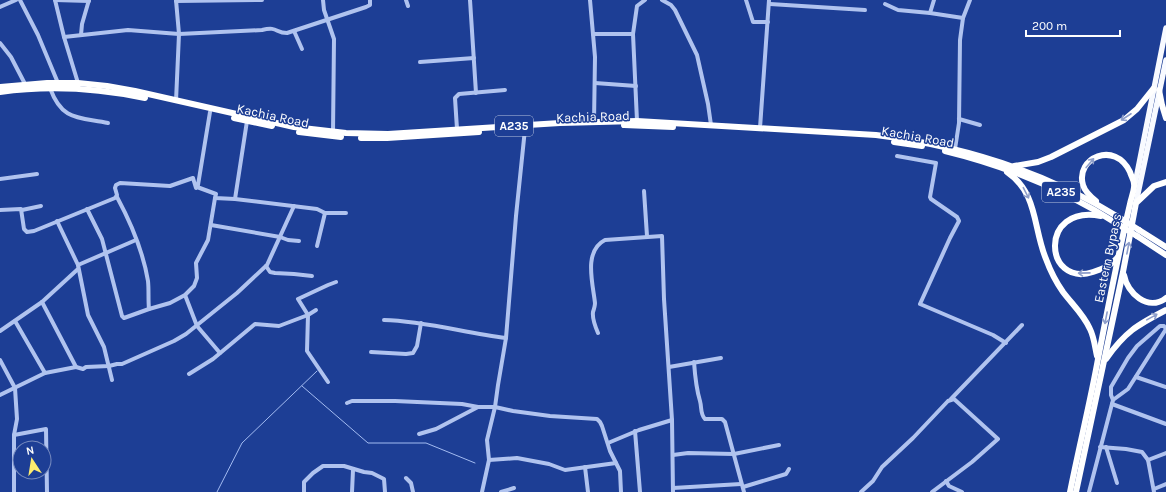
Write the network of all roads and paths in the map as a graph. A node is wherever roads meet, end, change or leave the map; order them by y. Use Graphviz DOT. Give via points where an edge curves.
graph roads {
  1 [pos="16,0"];
  2 [pos="20,0"];
  3 [pos="55,0"];
  4 [pos="262,0"];
  5 [pos="323,0"];
  6 [pos="370,0"];
  7 [pos="406,0"];
  8 [pos="470,0"];
  9 [pos="590,0"];
  10 [pos="645,0"];
  11 [pos="662,0"];
  12 [pos="746,0"];
  13 [pos="934,0"];
  14 [pos="970,0"];
  15 [pos="89,1"];
  16 [pos="176,1"];
  17 [pos="770,2"];
  18 [pos="885,4"];
  19 [pos="408,6"];
  20 [pos="0,7"];
  21 [pos="865,10"];
  22 [pos="930,13"];
  23 [pos="963,18"];
  24 [pos="328,20"];
  25 [pos="768,22"];
  26 [pos="1166,28"];
  27 [pos="294,31"];
  28 [pos="81,34"];
  29 [pos="179,34"];
  30 [pos="593,34"];
  31 [pos="634,34"];
  32 [pos="64,38"];
  33 [pos="0,43"];
  34 [pos="302,49"];
  35 [pos="960,56"];
  36 [pos="965,56"];
  37 [pos="474,58"];
  38 [pos="1166,60"];
  39 [pos="420,62"];
  40 [pos="58,83"];
  41 [pos="78,83"];
  42 [pos="595,83"];
  43 [pos="25,84"];
  44 [pos="636,86"];
  45 [pos="0,87"];
  46 [pos="50,88"];
  47 [pos="505,90"];
  48 [pos="1156,90"];
  49 [pos="0,92"];
  50 [pos="476,93"];
  51 [pos="176,101"];
  52 [pos="210,112"];
  53 [pos="233,115"];
  54 [pos="1166,118"];
  55 [pos="959,119"];
  56 [pos="247,121"];
  57 [pos="637,121"];
  58 [pos="594,122"];
  59 [pos="108,123"];
  60 [pos="711,125"];
  61 [pos="980,125"];
  62 [pos="760,128"];
  63 [pos="456,129"];
  64 [pos="525,129"];
  65 [pos="784,131"];
  66 [pos="333,132"];
  67 [pos="955,149"];
  68 [pos="897,156"];
  69 [pos="998,165"];
  70 [pos="1013,166"];
  71 [pos="38,174"];
  72 [pos="0,179"];
  73 [pos="1166,182"];
  74 [pos="1135,184"];
  75 [pos="197,187"];
  76 [pos="644,191"];
  77 [pos="117,197"];
  78 [pos="214,198"];
  79 [pos="236,199"];
  80 [pos="1136,203"];
  81 [pos="41,206"];
  82 [pos="294,206"];
  83 [pos="1102,207"];
  84 [pos="87,209"];
  85 [pos="0,210"];
  86 [pos="22,210"];
  87 [pos="325,213"];
  88 [pos="346,213"];
  89 [pos="1107,217"];
  90 [pos="57,221"];
  91 [pos="211,225"];
  92 [pos="647,236"];
  93 [pos="280,237"];
  94 [pos="136,240"];
  95 [pos="299,241"];
  96 [pos="317,246"];
  97 [pos="1165,251"];
  98 [pos="106,253"];
  99 [pos="1118,257"];
  100 [pos="266,266"];
  101 [pos="78,267"];
  102 [pos="1123,272"];
  103 [pos="312,276"];
  104 [pos="336,282"];
  105 [pos="184,295"];
  106 [pos="1166,298"];
  107 [pos="42,302"];
  108 [pos="148,309"];
  109 [pos="316,310"];
  110 [pos="1166,310"];
  111 [pos="308,315"];
  112 [pos="384,320"];
  113 [pos="15,321"];
  114 [pos="421,324"];
  115 [pos="1022,325"];
  116 [pos="197,326"];
  117 [pos="1166,329"];
  118 [pos="0,331"];
  119 [pos="598,333"];
  120 [pos="506,338"];
  121 [pos="1006,343"];
  122 [pos="371,352"];
  123 [pos="220,353"];
  124 [pos="721,358"];
  125 [pos="0,360"];
  126 [pos="1101,361"];
  127 [pos="694,362"];
  128 [pos="109,366"];
  129 [pos="76,367"];
  130 [pos="669,367"];
  131 [pos="45,373"];
  132 [pos="189,374"];
  133 [pos="1136,376"];
  134 [pos="112,380"];
  135 [pos="328,382"];
  136 [pos="1166,387"];
  137 [pos="15,388"];
  138 [pos="0,395"];
  139 [pos="951,399"];
  140 [pos="1113,402"];
  141 [pos="347,404"];
  142 [pos="478,407"];
  143 [pos="496,407"];
  144 [pos="672,420"];
  145 [pos="1166,424"];
  146 [pos="635,431"];
  147 [pos="419,434"];
  148 [pos="14,435"];
  149 [pos="608,443"];
  150 [pos="779,444"];
  151 [pos="1100,447"];
  152 [pos="1106,447"];
  153 [pos="734,454"];
  154 [pos="1166,454"];
  155 [pos="673,455"];
  156 [pos="489,460"];
  157 [pos="1148,460"];
  158 [pos="616,463"];
  159 [pos="585,467"];
  160 [pos="789,469"];
  161 [pos="353,470"];
  162 [pos="406,478"];
  163 [pos="946,480"];
  164 [pos="1118,483"];
  165 [pos="1166,484"];
  166 [pos="742,485"];
  167 [pos="514,488"];
  168 [pos="673,490"];
  169 [pos="1154,491"];
  170 [pos="14,492"];
  171 [pos="47,492"];
  172 [pos="304,492"];
  173 [pos="352,492"];
  174 [pos="385,492"];
  175 [pos="413,492"];
  176 [pos="482,492"];
  177 [pos="501,492"];
  178 [pos="588,492"];
  179 [pos="621,492"];
  180 [pos="640,492"];
  181 [pos="744,492"];
  182 [pos="861,492"];
  183 [pos="932,492"];
  184 [pos="962,492"];
  185 [pos="1070,492"];
  186 [pos="1076,492"];
  187 [pos="1089,492"];
  1 -- 20 [label="street"];
  2 -- 40 [label="street" via="38,34"];
  3 -- 15 [label="street"];
  3 -- 32 [label="street"];
  4 -- 16 [label="street"];
  5 -- 24 [label="street"];
  6 -- 24 [label="street" via="370,5"];
  7 -- 19 [label="street"];
  8 -- 37 [label="street"];
  9 -- 30 [label="street"];
  10 -- 31 [label="street" via="636,8"];
  11 -- 60 [label="street" via="675,10 697,56"];
  12 -- 25 [label="street" via="753,22"];
  13 -- 22 [label="street"];
  14 -- 23 [label="street"];
  15 -- 28 [label="street"];
  16 -- 29 [label="street"];
  17 -- 21 [label="street"];
  17 -- 25 [label="street"];
  18 -- 22 [label="street" via="898,10"];
  22 -- 23 [label="street"];
  23 -- 35 [label="street"];
  24 -- 27 [label="street"];
  24 -- 66 [label="street" via="335,52"];
  25 -- 62 [label="street"];
  26 -- 48 [label="main road, Eastern Bypass"];
  27 -- 29 [label="street" via="284,33 271,28"];
  27 -- 34 [label="street"];
  28 -- 29 [label="street" via="135,30"];
  28 -- 32 [label="street"];
  29 -- 51 [label="street"];
  30 -- 31 [label="street"];
  30 -- 42 [label="street"];
  31 -- 44 [label="street"];
  32 -- 41 [label="street"];
  33 -- 43 [label="street" via="11,57"];
  35 -- 36 [label="street"];
  35 -- 55 [label="street"];
  37 -- 39 [label="street"];
  37 -- 50 [label="street"];
  38 -- 48 [label="main road, Eastern Bypass"];
  40 -- 41 [label="highway, Kachia Road / A235"];
  40 -- 43 [label="highway, Kachia Road / A235"];
  41 -- 51 [label="highway, Kachia Road / A235" via="121,88"];
  42 -- 44 [label="street"];
  42 -- 58 [label="street"];
  43 -- 45 [label="highway, Kachia Road / A235"];
  44 -- 57 [label="street"];
  46 -- 49 [label="highway, Kachia Road / A235"];
  46 -- 52 [label="highway, Kachia Road / A235" via="122,93"];
  46 -- 59 [label="street" via="55,100 65,112"];
  47 -- 50 [label="street"];
  48 -- 54 [label="highway"];
  48 -- 70 [label="highway, one-way" via="1124,120 1051,157"];
  48 -- 74 [label="main road, Eastern Bypass"];
  48 -- 80 [label="main road, Eastern Bypass"];
  50 -- 63 [label="street" via="459,94 455,98"];
  51 -- 53 [label="highway, Kachia Road / A235"];
  52 -- 53 [label="highway, Kachia Road / A235"];
  52 -- 75 [label="street"];
  53 -- 56 [label="highway, Kachia Road / A235"];
  53 -- 66 [label="highway, Kachia Road / A235"];
  55 -- 61 [label="street"];
  55 -- 67 [label="street"];
  56 -- 64 [label="highway, Kachia Road / A235" via="308,134 357,138"];
  56 -- 79 [label="street"];
  57 -- 58 [label="highway, Kachia Road / A235"];
  57 -- 60 [label="highway, Kachia Road / A235"];
  58 -- 63 [label="highway, Kachia Road / A235"];
  60 -- 62 [label="highway, Kachia Road / A235"];
  62 -- 65 [label="highway, Kachia Road / A235"];
  63 -- 66 [label="highway, Kachia Road / A235" via="374,134"];
  64 -- 65 [label="highway, Kachia Road / A235" via="629,125"];
  64 -- 120 [label="street"];
  65 -- 67 [label="highway, Kachia Road / A235" via="876,135"];
  65 -- 69 [label="highway, Kachia Road / A235" via="893,142 936,149"];
  67 -- 69 [label="highway, Kachia Road / A235"];
  68 -- 121 [label="street" via="936,163 930,197 959,221 920,304"];
  69 -- 70 [label="highway, Kachia Road / A235"];
  69 -- 89 [label="highway, Kachia Road / A235" via="1062,192"];
  69 -- 126 [label="highway, one-way" via="1026,191 1045,258 1057,282 1090,329"];
  70 -- 83 [label="highway, Kachia Road / A235" via="1060,185"];
  71 -- 72 [label="street"];
  73 -- 80 [label="highway" via="1154,186"];
  83 -- 74 [label="highway, one-way" via="1086,191 1082,180 1084,170 1095,157 1108,154 1117,156 1128,167"];
  74 -- 99 [label="highway, Eastern Bypass"];
  75 -- 77 [label="street" via="193,178 170,186 120,183 115,188"];
  75 -- 78 [label="street" via="216,194"];
  76 -- 92 [label="street"];
  77 -- 84 [label="street"];
  77 -- 94 [label="street"];
  78 -- 79 [label="street"];
  78 -- 91 [label="street"];
  79 -- 82 [label="street"];
  102 -- 80 [label="highway, Eastern Bypass, one-way"];
  81 -- 86 [label="street"];
  82 -- 87 [label="street" via="317,209"];
  82 -- 93 [label="street"];
  83 -- 97 [label="highway, A235, bridge" via="1152,238"];
  84 -- 90 [label="street"];
  84 -- 98 [label="street"];
  85 -- 86 [label="street"];
  86 -- 90 [label="street" via="26,232"];
  87 -- 88 [label="street"];
  87 -- 96 [label="street"];
  89 -- 97 [label="highway, Kachia Road / A235, bridge"];
  99 -- 89 [label="highway, one-way" via="1098,271 1083,274 1069,271 1055,252 1057,234 1065,224 1088,215"];
  90 -- 101 [label="street"];
  91 -- 93 [label="street"];
  91 -- 105 [label="street" via="208,240 196,261 196,282"];
  92 -- 119 [label="street" via="605,240 595,249 590,267 595,305 594,323"];
  92 -- 130 [label="street" via="662,236"];
  93 -- 95 [label="street"];
  93 -- 100 [label="street"];
  94 -- 98 [label="street"];
  94 -- 108 [label="street" via="148,282"];
  98 -- 101 [label="street"];
  98 -- 108 [label="street" via="122,316 128,317"];
  99 -- 126 [label="highway, Eastern Bypass, one-way"];
  100 -- 103 [label="street" via="270,272"];
  100 -- 116 [label="street" via="238,293"];
  101 -- 107 [label="street"];
  101 -- 128 [label="street" via="88,315 104,347"];
  102 -- 106 [label="highway" via="1128,289 1138,298 1156,303"];
  102 -- 126 [label="highway, Eastern Bypass"];
  104 -- 111 [label="street" via="298,299"];
  105 -- 108 [label="street" via="166,305"];
  105 -- 116 [label="street"];
  107 -- 113 [label="street"];
  107 -- 129 [label="street"];
  109 -- 111 [label="street"];
  126 -- 110 [label="highway, one-way" via="1126,335"];
  111 -- 123 [label="street" via="279,326 255,324"];
  111 -- 135 [label="street" via="307,351"];
  112 -- 114 [label="street"];
  113 -- 118 [label="street"];
  113 -- 131 [label="street"];
  114 -- 120 [label="street"];
  114 -- 122 [label="street" via="413,353"];
  115 -- 121 [label="street"];
  116 -- 123 [label="street"];
  116 -- 128 [label="street" via="152,352 122,364"];
  117 -- 133 [label="street"];
  117 -- 140 [label="street" via="1160,326 1137,346 1128,358 1111,387"];
  120 -- 143 [label="street"];
  121 -- 139 [label="street" via="986,360"];
  123 -- 132 [label="street"];
  124 -- 127 [label="street"];
  125 -- 137 [label="street"];
  126 -- 185 [label="highway, Eastern Bypass"];
  126 -- 186 [label="highway, Eastern Bypass"];
  127 -- 130 [label="street"];
  127 -- 153 [label="street" via="702,416 705,419 722,419 725,422"];
  128 -- 129 [label="street" via="83,369"];
  128 -- 134 [label="street"];
  129 -- 131 [label="street"];
  130 -- 144 [label="street"];
  131 -- 137 [label="street"];
  133 -- 136 [label="street"];
  133 -- 140 [label="street" via="1128,389"];
  137 -- 138 [label="street"];
  137 -- 148 [label="street" via="17,419"];
  139 -- 163 [label="street" via="956,399 998,439"];
  139 -- 182 [label="street" via="882,467 873,481"];
  140 -- 145 [label="street"];
  140 -- 151 [label="street"];
  141 -- 142 [label="street" via="352,401 395,401"];
  142 -- 143 [label="street"];
  142 -- 147 [label="street" via="436,430"];
  143 -- 149 [label="street" via="550,416 597,419"];
  143 -- 156 [label="street" via="487,440"];
  144 -- 146 [label="street"];
  144 -- 155 [label="street"];
  146 -- 149 [label="street"];
  146 -- 180 [label="street"];
  148 -- 170 [label="street"];
  148 -- 171 [label="street" via="46,429"];
  149 -- 158 [label="street"];
  150 -- 153 [label="street"];
  151 -- 152 [label="street"];
  151 -- 187 [label="street"];
  152 -- 157 [label="street" via="1136,450 1142,452"];
  152 -- 164 [label="street"];
  153 -- 155 [label="street"];
  153 -- 166 [label="street"];
  154 -- 157 [label="street"];
  155 -- 168 [label="street"];
  156 -- 159 [label="street" via="517,458 565,470"];
  156 -- 176 [label="street"];
  157 -- 169 [label="street"];
  158 -- 159 [label="street"];
  158 -- 179 [label="street" via="620,471"];
  159 -- 178 [label="street"];
  160 -- 166 [label="street" via="786,474"];
  161 -- 172 [label="street" via="344,466 323,466 304,482"];
  161 -- 173 [label="street"];
  161 -- 174 [label="street" via="372,472 382,478 385,481"];
  162 -- 175 [label="street" via="411,483"];
  163 -- 183 [label="street"];
  163 -- 184 [label="street" via="949,486"];
  165 -- 169 [label="street"];
  166 -- 168 [label="street"];
  166 -- 181 [label="street"];
  167 -- 177 [label="street"];
}
